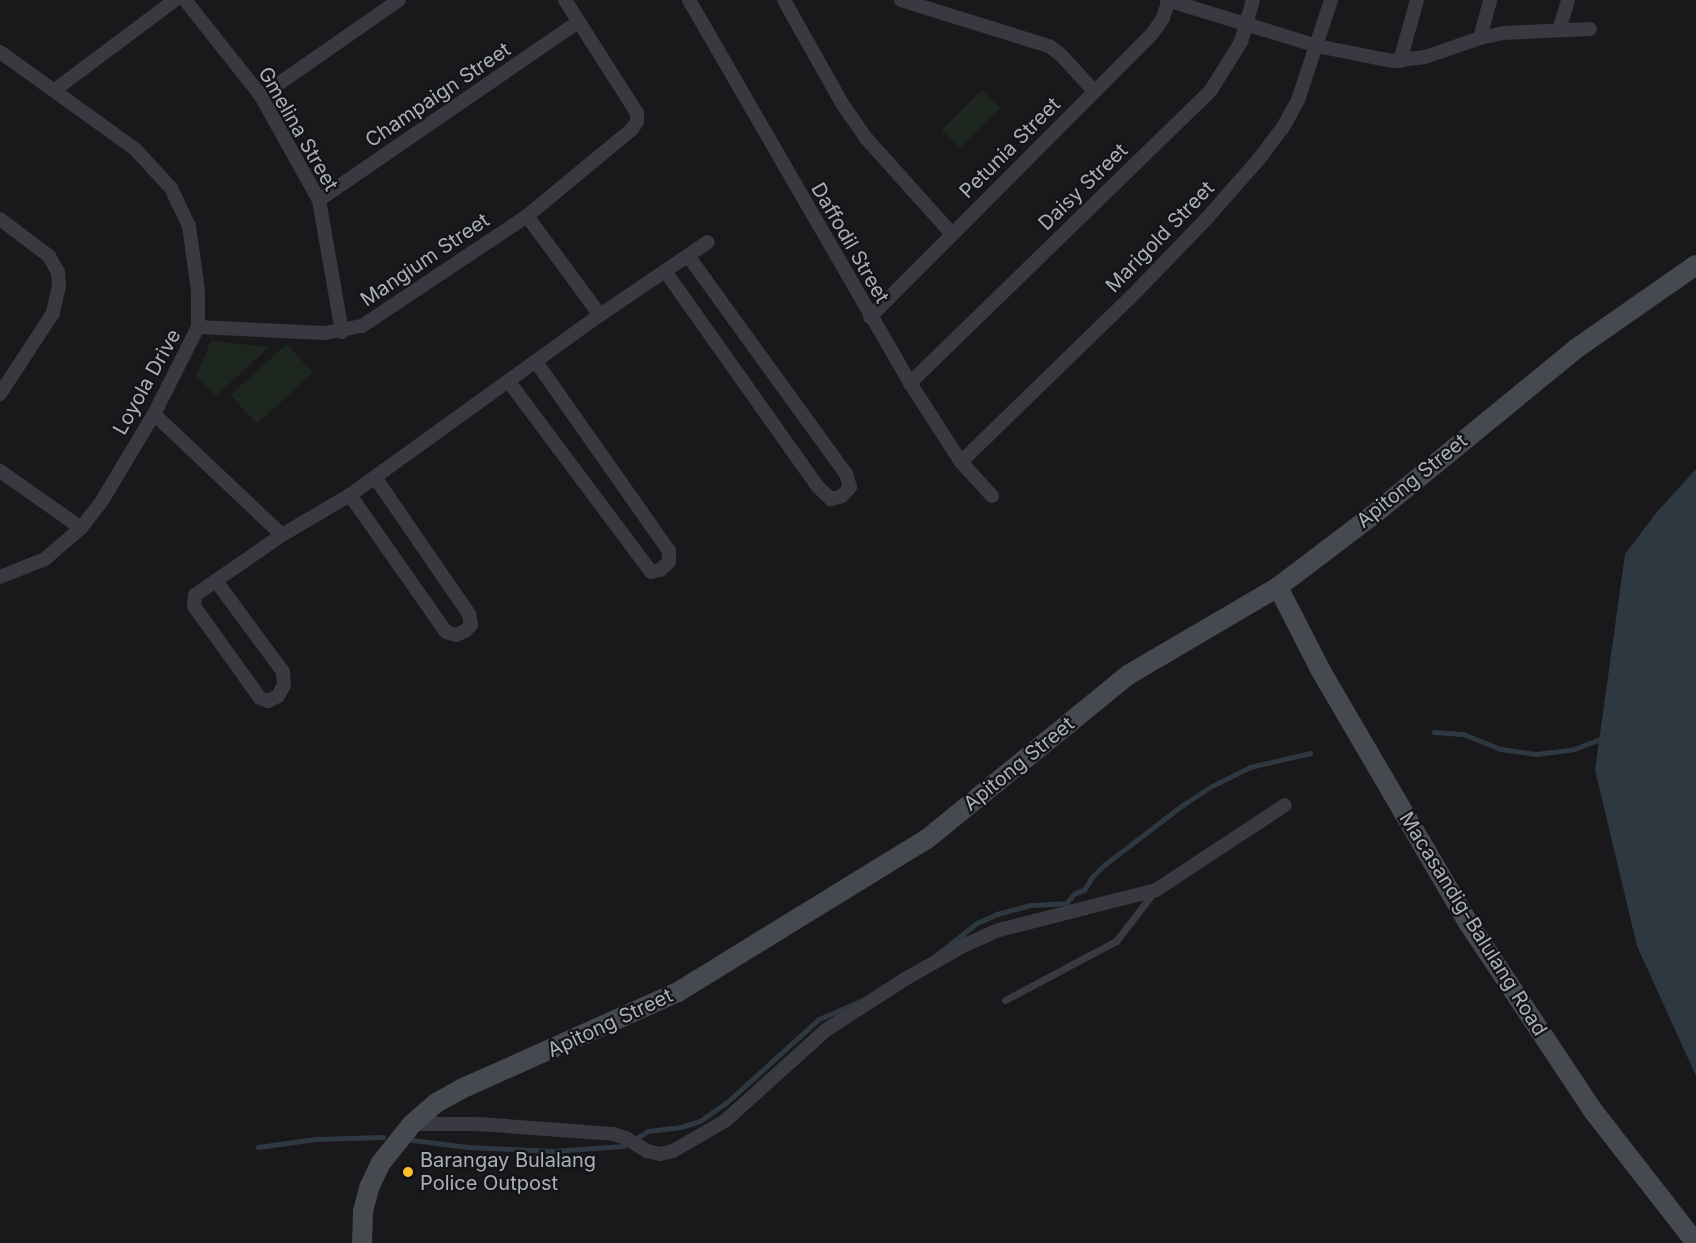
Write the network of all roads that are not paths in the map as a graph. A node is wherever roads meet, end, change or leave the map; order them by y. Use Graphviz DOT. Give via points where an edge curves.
graph roads {
  1 [pos="175,0"];
  2 [pos="185,0"];
  3 [pos="399,0"];
  4 [pos="565,0"];
  5 [pos="689,0"];
  6 [pos="784,0"];
  7 [pos="901,0"];
  8 [pos="1168,0"];
  9 [pos="1253,0"];
  10 [pos="1331,0"];
  11 [pos="1417,0"];
  12 [pos="1490,0"];
  13 [pos="1568,0"];
  14 [pos="578,22"];
  15 [pos="1246,24"];
  16 [pos="1590,29"];
  17 [pos="1558,30"];
  18 [pos="1480,38"];
  19 [pos="1317,46"];
  20 [pos="0,51"];
  21 [pos="1400,61"];
  22 [pos="56,89"];
  23 [pos="1094,91"];
  24 [pos="261,96"];
  25 [pos="319,200"];
  26 [pos="527,216"];
  27 [pos="0,219"];
  28 [pos="952,234"];
  29 [pos="708,242"];
  30 [pos="688,256"];
  31 [pos="1696,266"];
  32 [pos="665,272"];
  33 [pos="600,315"];
  34 [pos="870,317"];
  35 [pos="198,327"];
  36 [pos="342,332"];
  37 [pos="536,362"];
  38 [pos="509,381"];
  39 [pos="910,384"];
  40 [pos="0,394"];
  41 [pos="154,414"];
  42 [pos="961,462"];
  43 [pos="0,471"];
  44 [pos="375,477"];
  45 [pos="350,495"];
  46 [pos="992,496"];
  47 [pos="81,528"];
  48 [pos="282,535"];
  49 [pos="0,577"];
  50 [pos="216,581"];
  51 [pos="1278,587"];
  52 [pos="1285,805"];
  53 [pos="1155,890"];
  54 [pos="1005,1000"];
  55 [pos="412,1124"];
  56 [pos="362,1243"];
  57 [pos="1696,1243"];
  1 -- 22 [label="street"];
  2 -- 24 [label="street, Gmelina Street"];
  3 -- 24 [label="street"];
  4 -- 14 [label="street"];
  5 -- 34 [label="street, Daffodil Street"];
  6 -- 28 [label="street" via="865,137"];
  7 -- 23 [label="street" via="1049,46"];
  8 -- 15 [label="street"];
  8 -- 23 [label="street, Petunia Street" via="1163,18 1152,34"];
  9 -- 15 [label="street, Daisy Street"];
  10 -- 19 [label="street, Marigold Street"];
  11 -- 21 [label="street"];
  12 -- 18 [label="street"];
  13 -- 17 [label="street"];
  14 -- 25 [label="street, Champaign Street"];
  14 -- 26 [label="street, Mangium Street" via="637,113 637,122"];
  15 -- 19 [label="street"];
  15 -- 39 [label="street, Daisy Street" via="1232,61 1211,90"];
  16 -- 17 [label="street"];
  17 -- 18 [label="street"];
  18 -- 21 [label="street" via="1425,57"];
  19 -- 21 [label="street"];
  19 -- 42 [label="street, Marigold Street" via="1298,100 1259,159 1133,295"];
  20 -- 22 [label="street, Loyola Drive"];
  22 -- 35 [label="street, Loyola Drive" via="135,149 171,188 189,226"];
  23 -- 28 [label="street, Petunia Street"];
  24 -- 25 [label="street, Gmelina Street"];
  25 -- 36 [label="street, Gmelina Street"];
  26 -- 33 [label="street"];
  26 -- 36 [label="street, Mangium Street" via="362,326"];
  27 -- 40 [label="street" via="49,256 60,286 53,313"];
  28 -- 34 [label="street, Petunia Street"];
  29 -- 30 [label="street"];
  30 -- 32 [label="street"];
  30 -- 32 [label="street" via="846,474 850,487 842,496 831,499 818,487"];
  31 -- 51 [label="street, Apitong Street" via="1577,348 1373,515"];
  32 -- 33 [label="street"];
  33 -- 37 [label="street"];
  34 -- 39 [label="street, Daffodil Street"];
  35 -- 36 [label="street, Mangium Street"];
  35 -- 41 [label="street, Loyola Drive"];
  37 -- 38 [label="street"];
  37 -- 38 [label="street" via="669,551 669,562 660,570 651,572"];
  38 -- 44 [label="street"];
  39 -- 42 [label="street, Daffodil Street"];
  41 -- 47 [label="street, Loyola Drive" via="102,501"];
  41 -- 48 [label="street"];
  42 -- 46 [label="street, Daffodil Street"];
  43 -- 47 [label="street"];
  44 -- 45 [label="street"];
  44 -- 45 [label="street" via="469,614 471,625 465,631 456,635 447,632"];
  45 -- 48 [label="street"];
  47 -- 49 [label="street, Loyola Drive" via="45,559"];
  48 -- 50 [label="street"];
  50 -- 50 [label="street" via="283,672 284,685 278,696 268,701 260,698 194,606 195,595"];
  51 -- 55 [label="street, Apitong Street" via="1128,675 927,839 878,870 678,992 461,1089 436,1103"];
  51 -- 57 [label="street, Macasandig-Balulang Road" via="1321,671 1468,924 1594,1112"];
  52 -- 53 [label="street"];
  53 -- 54 [label="lane" via="1116,941"];
  53 -- 55 [label="street" via="999,930 965,945 826,1030 725,1121 673,1151 660,1154 613,1134 478,1124"];
  55 -- 56 [label="street, Apitong Street" via="389,1151 369,1188 363,1210"];
}
